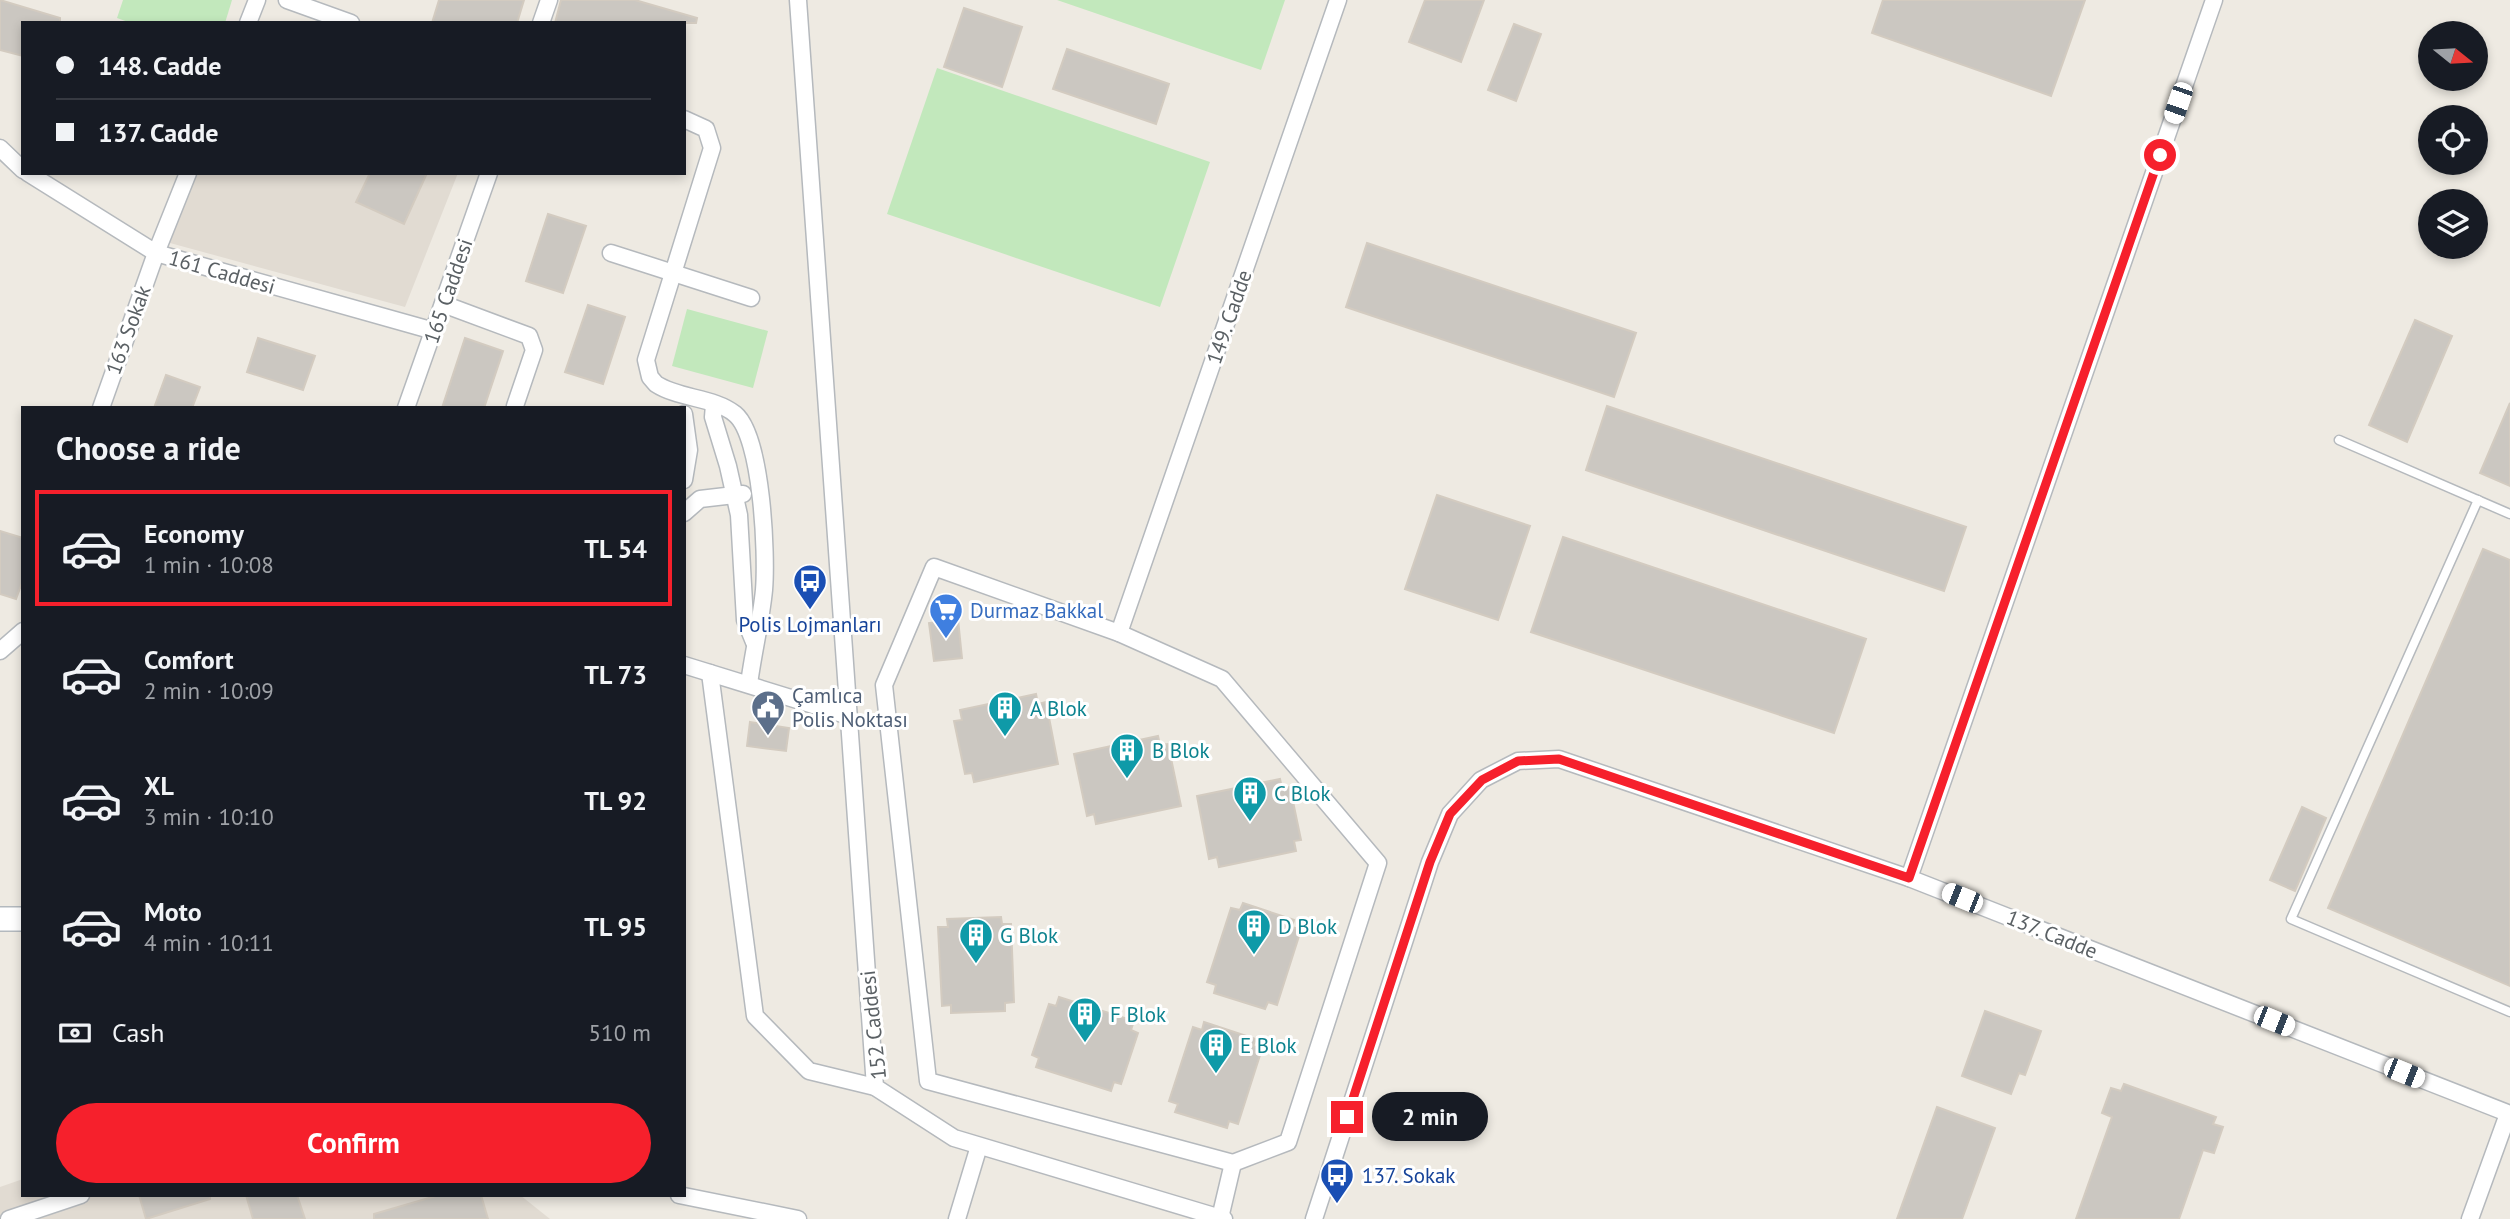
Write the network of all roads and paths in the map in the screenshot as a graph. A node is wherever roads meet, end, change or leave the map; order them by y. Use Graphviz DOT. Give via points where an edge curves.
graph roads {
  1 [pos="257,0"];
  2 [pos="287,0"];
  3 [pos="549,0"];
  4 [pos="799,0"];
  5 [pos="1338,0"];
  6 [pos="2214,0"];
  7 [pos="249,21"];
  8 [pos="345,21"];
  9 [pos="542,21"];
  10 [pos="686,119"];
  11 [pos="0,148"];
  12 [pos="21,168"];
  13 [pos="31,175"];
  14 [pos="187,175"];
  15 [pos="488,175"];
  16 [pos="156,253"];
  17 [pos="611,253"];
  18 [pos="672,272"];
  19 [pos="751,298"];
  20 [pos="443,304"];
  21 [pos="434,331"];
  22 [pos="683,401"];
  23 [pos="714,405"];
  24 [pos="102,406"];
  25 [pos="407,406"];
  26 [pos="515,406"];
  27 [pos="686,428"];
  28 [pos="2339,440"];
  29 [pos="686,468"];
  30 [pos="760,492"];
  31 [pos="735,495"];
  32 [pos="2478,500"];
  33 [pos="686,508"];
  34 [pos="2510,514"];
  35 [pos="21,633"];
  36 [pos="1119,633"];
  37 [pos="754,642"];
  38 [pos="0,651"];
  39 [pos="686,666"];
  40 [pos="710,673"];
  41 [pos="749,684"];
  42 [pos="849,716"];
  43 [pos="1909,878"];
  44 [pos="0,919"];
  45 [pos="21,919"];
  46 [pos="2510,1012"];
  47 [pos="876,1087"];
  48 [pos="2509,1114"];
  49 [pos="979,1146"];
  50 [pos="1233,1163"];
  51 [pos="686,1196"];
  52 [pos="75,1197"];
  53 [pos="1222,1218"];
  54 [pos="9,1219"];
  55 [pos="798,1219"];
  56 [pos="957,1219"];
  57 [pos="1314,1219"];
  58 [pos="2470,1219"];
  1 -- 7 [label="street"];
  2 -- 8 [label="street"];
  3 -- 9 [label="street"];
  4 -- 42 [label="street, 152 Caddesi"];
  5 -- 36 [label="street, 149. Cadde"];
  6 -- 43 [label="street"];
  10 -- 18 [label="street" via="706,129 712,148"];
  11 -- 12 [label="street"];
  13 -- 16 [label="street, 161 Caddesi"];
  14 -- 16 [label="street, 163 Sokak"];
  15 -- 20 [label="street, 165 Caddesi"];
  16 -- 21 [label="street, 161 Caddesi"];
  16 -- 24 [label="street, 163 Sokak"];
  17 -- 18 [label="street"];
  18 -- 19 [label="street"];
  18 -- 22 [label="street" via="646,360 656,384"];
  20 -- 21 [label="street, 165 Caddesi"];
  20 -- 26 [label="street" via="529,336 534,350"];
  21 -- 25 [label="street, 165 Caddesi"];
  22 -- 23 [label="street"];
  23 -- 30 [label="street" via="732,412 748,430"];
  23 -- 31 [label="street" via="713,417"];
  27 -- 29 [label="street"];
  28 -- 32 [label="lane"];
  30 -- 31 [label="street"];
  30 -- 37 [label="street" via="765,575"];
  31 -- 33 [label="street" via="700,499"];
  31 -- 37 [label="street" via="746,620"];
  32 -- 34 [label="lane"];
  32 -- 46 [label="lane" via="2291,919"];
  35 -- 38 [label="street"];
  36 -- 50 [label="street" via="1222,679 1378,863 1289,1142"];
  36 -- 50 [label="street" via="934,567 884,685 928,1081"];
  37 -- 41 [label="street"];
  39 -- 40 [label="street"];
  40 -- 41 [label="street"];
  40 -- 47 [label="street" via="755,1016 809,1071"];
  41 -- 42 [label="street"];
  42 -- 47 [label="street, 152 Caddesi"];
  43 -- 48 [label="street, 137. Cadde"];
  43 -- 57 [label="street, 137. Cadde" via="1559,759 1518,761 1482,780 1450,814 1430,862"];
  44 -- 45 [label="street"];
  47 -- 49 [label="street, 152 Caddesi" via="954,1138"];
  48 -- 58 [label="street"];
  49 -- 53 [label="street, 152 Caddesi"];
  49 -- 56 [label="street"];
  50 -- 53 [label="street"];
  51 -- 55 [label="street"];
  52 -- 54 [label="street"];
}
